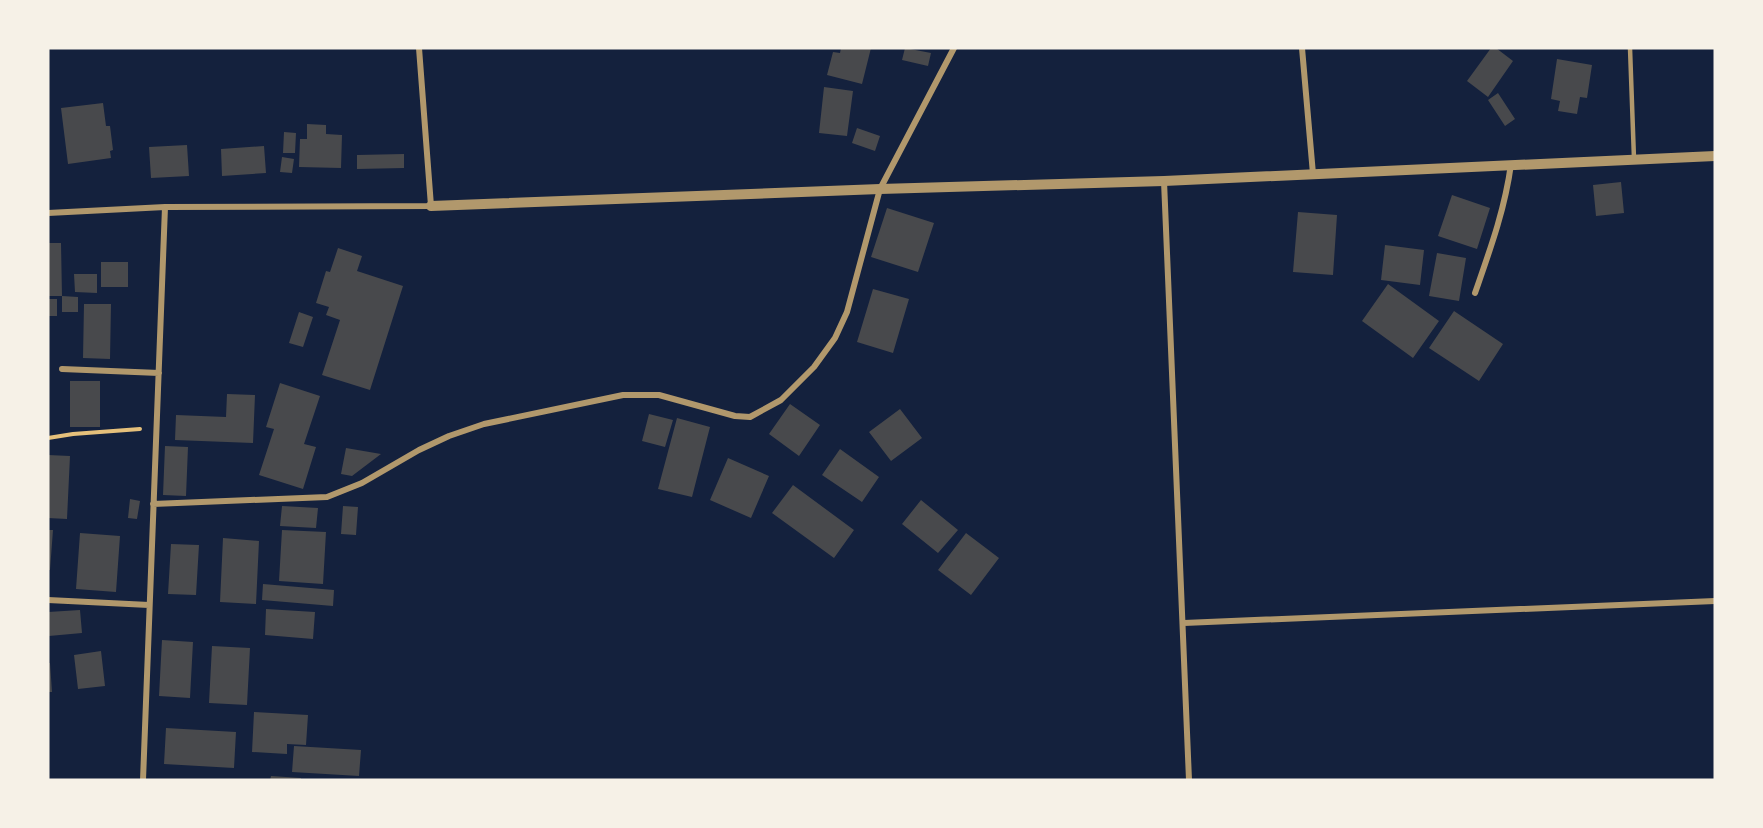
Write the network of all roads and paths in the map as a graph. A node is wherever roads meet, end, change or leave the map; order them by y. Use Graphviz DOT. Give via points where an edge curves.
graph roads {
  1 [pos="418,48"];
  2 [pos="954,48"];
  3 [pos="1302,48"];
  4 [pos="1630,48"];
  5 [pos="1715,156"];
  6 [pos="1634,159"];
  7 [pos="1510,164"];
  8 [pos="1313,174"];
  9 [pos="1164,181"];
  10 [pos="880,189"];
  11 [pos="432,206"];
  12 [pos="165,207"];
  13 [pos="48,213"];
  14 [pos="1475,293"];
  15 [pos="62,369"];
  16 [pos="159,373"];
  17 [pos="156,428"];
  18 [pos="48,438"];
  19 [pos="153,504"];
  20 [pos="48,600"];
  21 [pos="1715,601"];
  22 [pos="149,605"];
  23 [pos="1184,623"];
  24 [pos="143,780"];
  25 [pos="1189,780"];
  1 -- 11 [label="street"];
  2 -- 10 [label="street"];
  3 -- 8 [label="street"];
  4 -- 6 [label="lane"];
  5 -- 6 [label="street"];
  6 -- 7 [label="street"];
  7 -- 8 [label="street"];
  7 -- 14 [label="street" via="1506,196"];
  8 -- 9 [label="street"];
  9 -- 10 [label="street"];
  9 -- 23 [label="street"];
  10 -- 11 [label="street"];
  10 -- 19 [label="street" via="847,312 835,338 814,367 781,400 750,417 659,395 623,395 484,424 449,436 362,483 327,497"];
  11 -- 12 [label="street"];
  12 -- 13 [label="street"];
  12 -- 16 [label="street"];
  15 -- 16 [label="street"];
  16 -- 17 [label="street"];
  17 -- 18 [label="path"];
  17 -- 19 [label="street"];
  19 -- 22 [label="street"];
  20 -- 22 [label="street"];
  21 -- 23 [label="street"];
  22 -- 24 [label="street"];
  23 -- 25 [label="street"];
}
